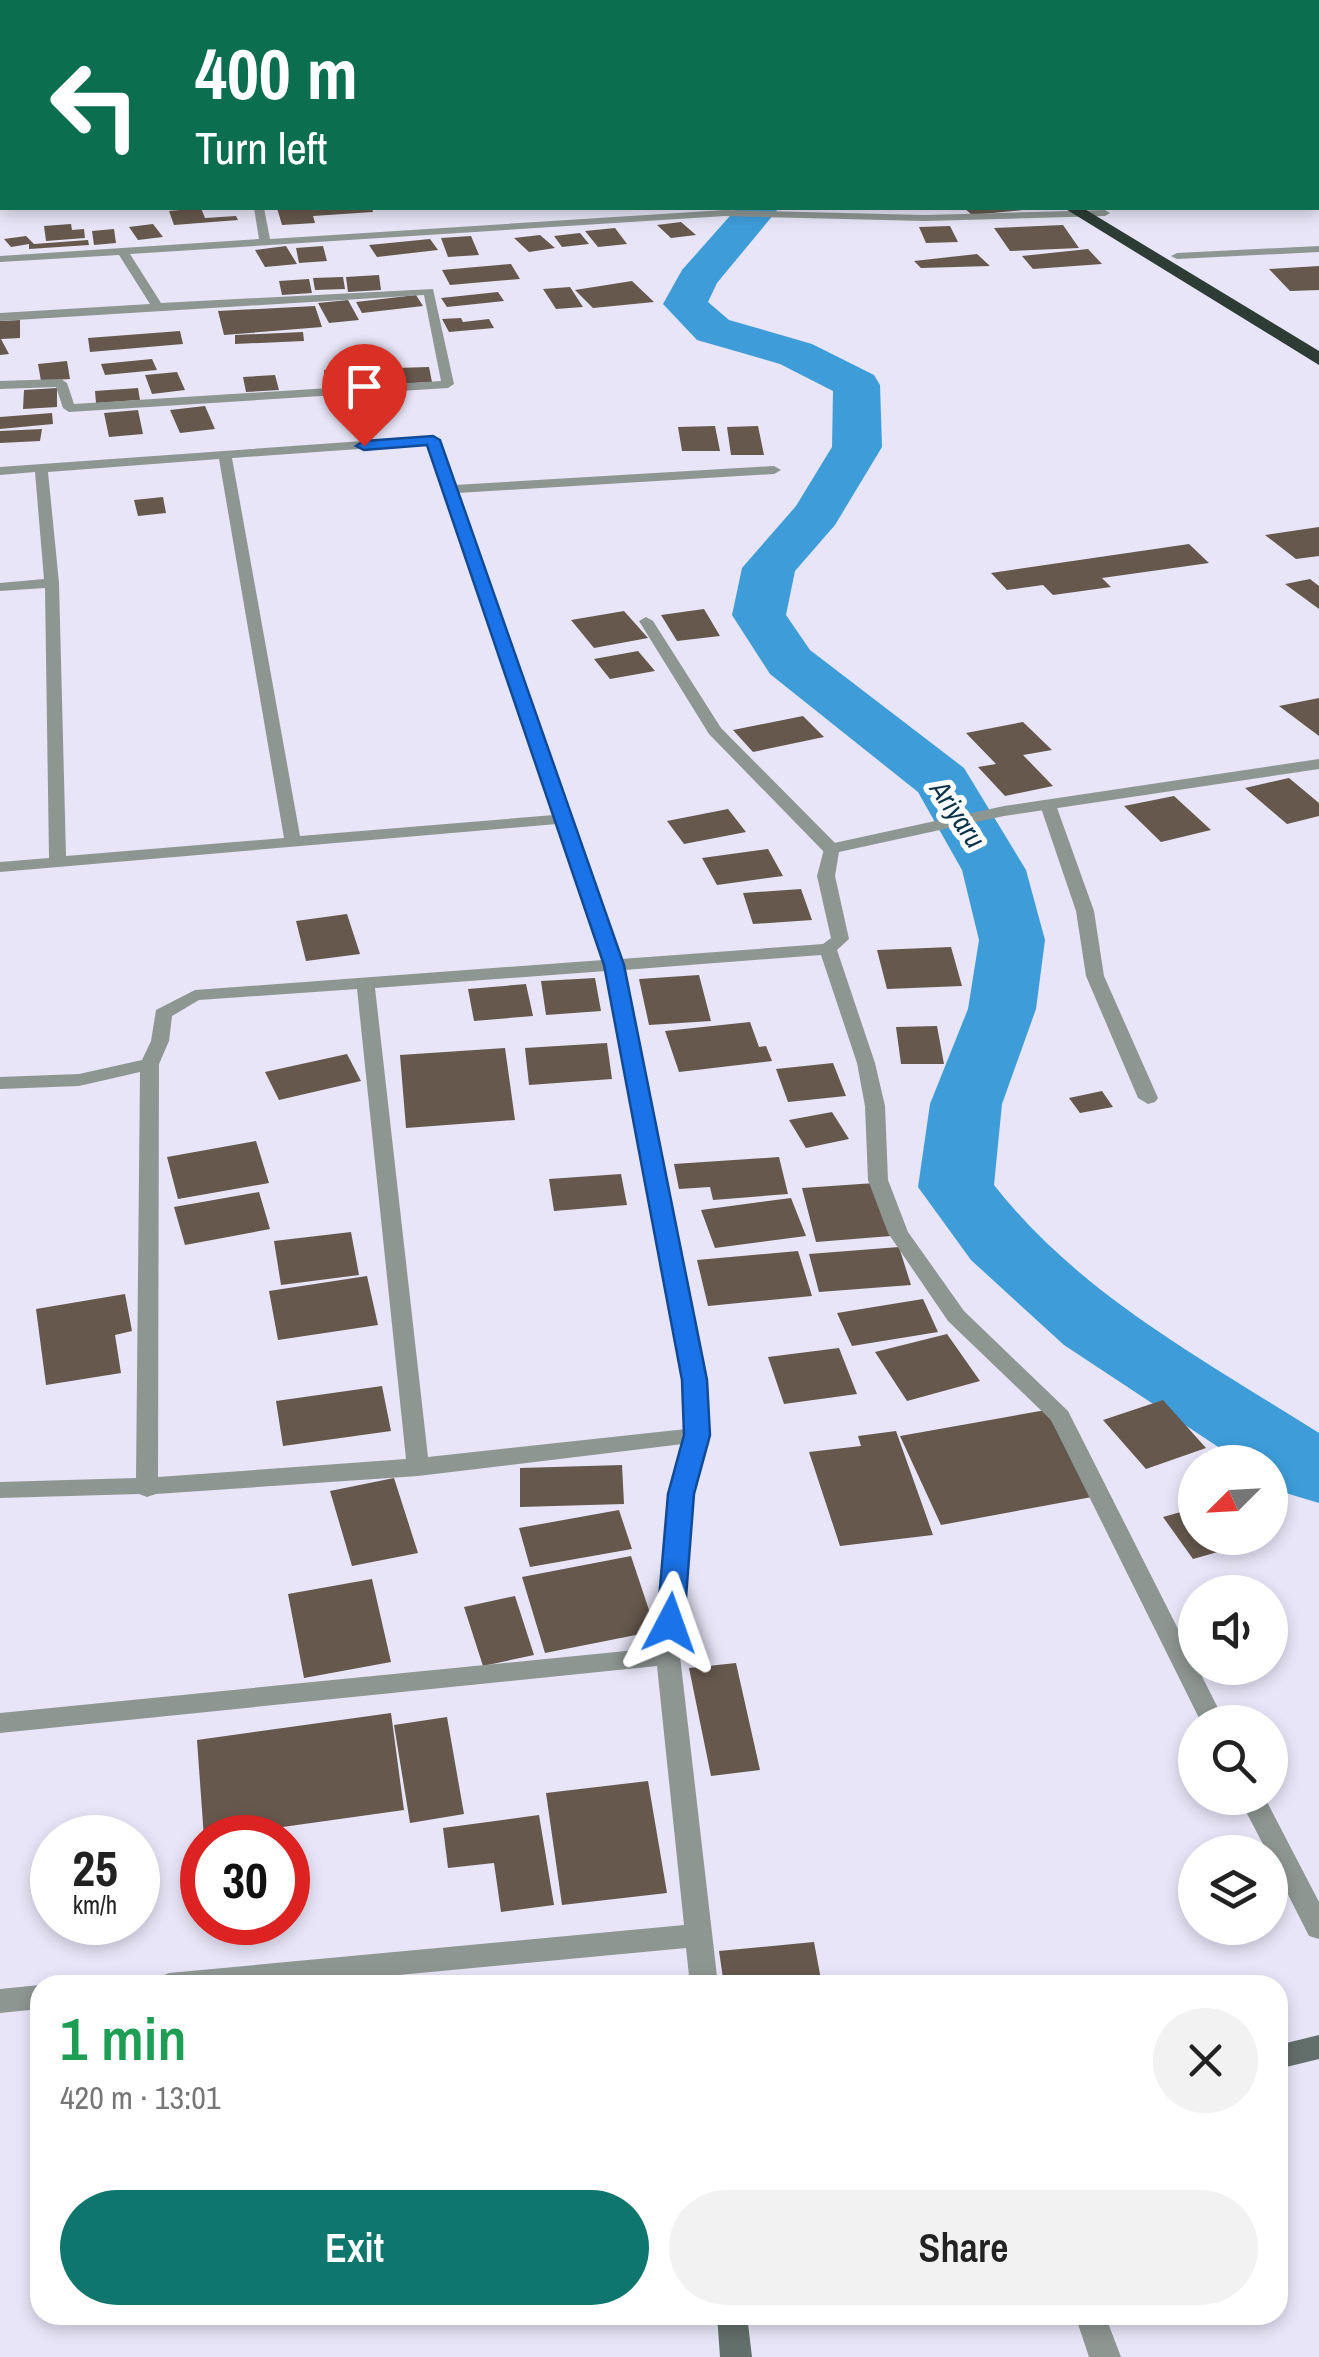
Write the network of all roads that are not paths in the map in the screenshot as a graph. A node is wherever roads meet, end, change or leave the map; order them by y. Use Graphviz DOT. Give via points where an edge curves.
graph roads {
  1 [pos="258,210"];
  2 [pos="1089,211"];
  3 [pos="265,240"];
  4 [pos="1319,249"];
  5 [pos="122,250"];
  6 [pos="1177,256"];
  7 [pos="0,259"];
  8 [pos="158,307"];
  9 [pos="0,317"];
  10 [pos="1319,340"];
  11 [pos="1319,358"];
  12 [pos="0,385"];
  13 [pos="225,455"];
  14 [pos="42,468"];
  15 [pos="774,470"];
  16 [pos="0,471"];
  17 [pos="450,489"];
  18 [pos="52,583"];
  19 [pos="0,586"];
  20 [pos="646,622"];
  21 [pos="1319,764"];
  22 [pos="1048,805"];
  23 [pos="564,819"];
  24 [pos="293,842"];
  25 [pos="830,848"];
  26 [pos="58,862"];
  27 [pos="0,867"];
  28 [pos="828,949"];
  29 [pos="614,965"];
  30 [pos="366,985"];
  31 [pos="150,1064"];
  32 [pos="0,1083"];
  33 [pos="1148,1098"];
  34 [pos="697,1435"];
  35 [pos="418,1468"];
  36 [pos="147,1489"];
  37 [pos="0,1490"];
  38 [pos="668,1656"];
  39 [pos="1204,1705"];
  40 [pos="0,1724"];
  41 [pos="1261,1815"];
  42 [pos="1319,1928"];
  43 [pos="698,1935"];
  44 [pos="275,1975"];
  45 [pos="703,1975"];
  46 [pos="30,1998"];
  47 [pos="0,2001"];
  48 [pos="1319,2047"];
  49 [pos="1288,2055"];
  50 [pos="733,2325"];
  51 [pos="1094,2325"];
  52 [pos="736,2357"];
  53 [pos="1105,2357"];
  1 -- 3 [label="street"];
  2 -- 3 [label="street" via="697,214"];
  2 -- 6 [label="highway"];
  2 -- 11 [label="highway"];
  3 -- 5 [label="street"];
  4 -- 6 [label="street"];
  5 -- 7 [label="street"];
  5 -- 8 [label="street"];
  6 -- 10 [label="highway"];
  8 -- 9 [label="street"];
  8 -- 12 [label="street" via="429,291 448,384 85,408 70,408 61,383"];
  13 -- 14 [label="street"];
  13 -- 17 [label="street" via="433,440"];
  13 -- 24 [label="street"];
  14 -- 16 [label="street"];
  14 -- 18 [label="street"];
  15 -- 17 [label="street"];
  17 -- 23 [label="street"];
  18 -- 19 [label="street"];
  18 -- 26 [label="street"];
  20 -- 25 [label="street" via="715,731"];
  21 -- 22 [label="street"];
  22 -- 25 [label="street"];
  22 -- 33 [label="street" via="1086,911 1094,976"];
  23 -- 24 [label="street"];
  23 -- 29 [label="street"];
  24 -- 26 [label="street"];
  25 -- 28 [label="street" via="826,876 840,939"];
  26 -- 27 [label="street"];
  28 -- 29 [label="street"];
  28 -- 39 [label="street" via="866,1063 878,1180 898,1233 956,1316 1060,1416"];
  29 -- 30 [label="street"];
  29 -- 34 [label="street" via="695,1380"];
  30 -- 31 [label="street" via="195,995 163,1014"];
  30 -- 35 [label="street"];
  31 -- 32 [label="street" via="78,1080"];
  31 -- 36 [label="street"];
  34 -- 35 [label="street"];
  34 -- 38 [label="street" via="681,1494"];
  35 -- 36 [label="street"];
  36 -- 37 [label="street"];
  38 -- 40 [label="street"];
  38 -- 43 [label="street"];
  41 -- 42 [label="street"];
  43 -- 44 [label="street"];
  43 -- 45 [label="street"];
  46 -- 47 [label="street"];
  48 -- 49 [label="street"];
  50 -- 52 [label="street"];
  51 -- 53 [label="street"];
}
